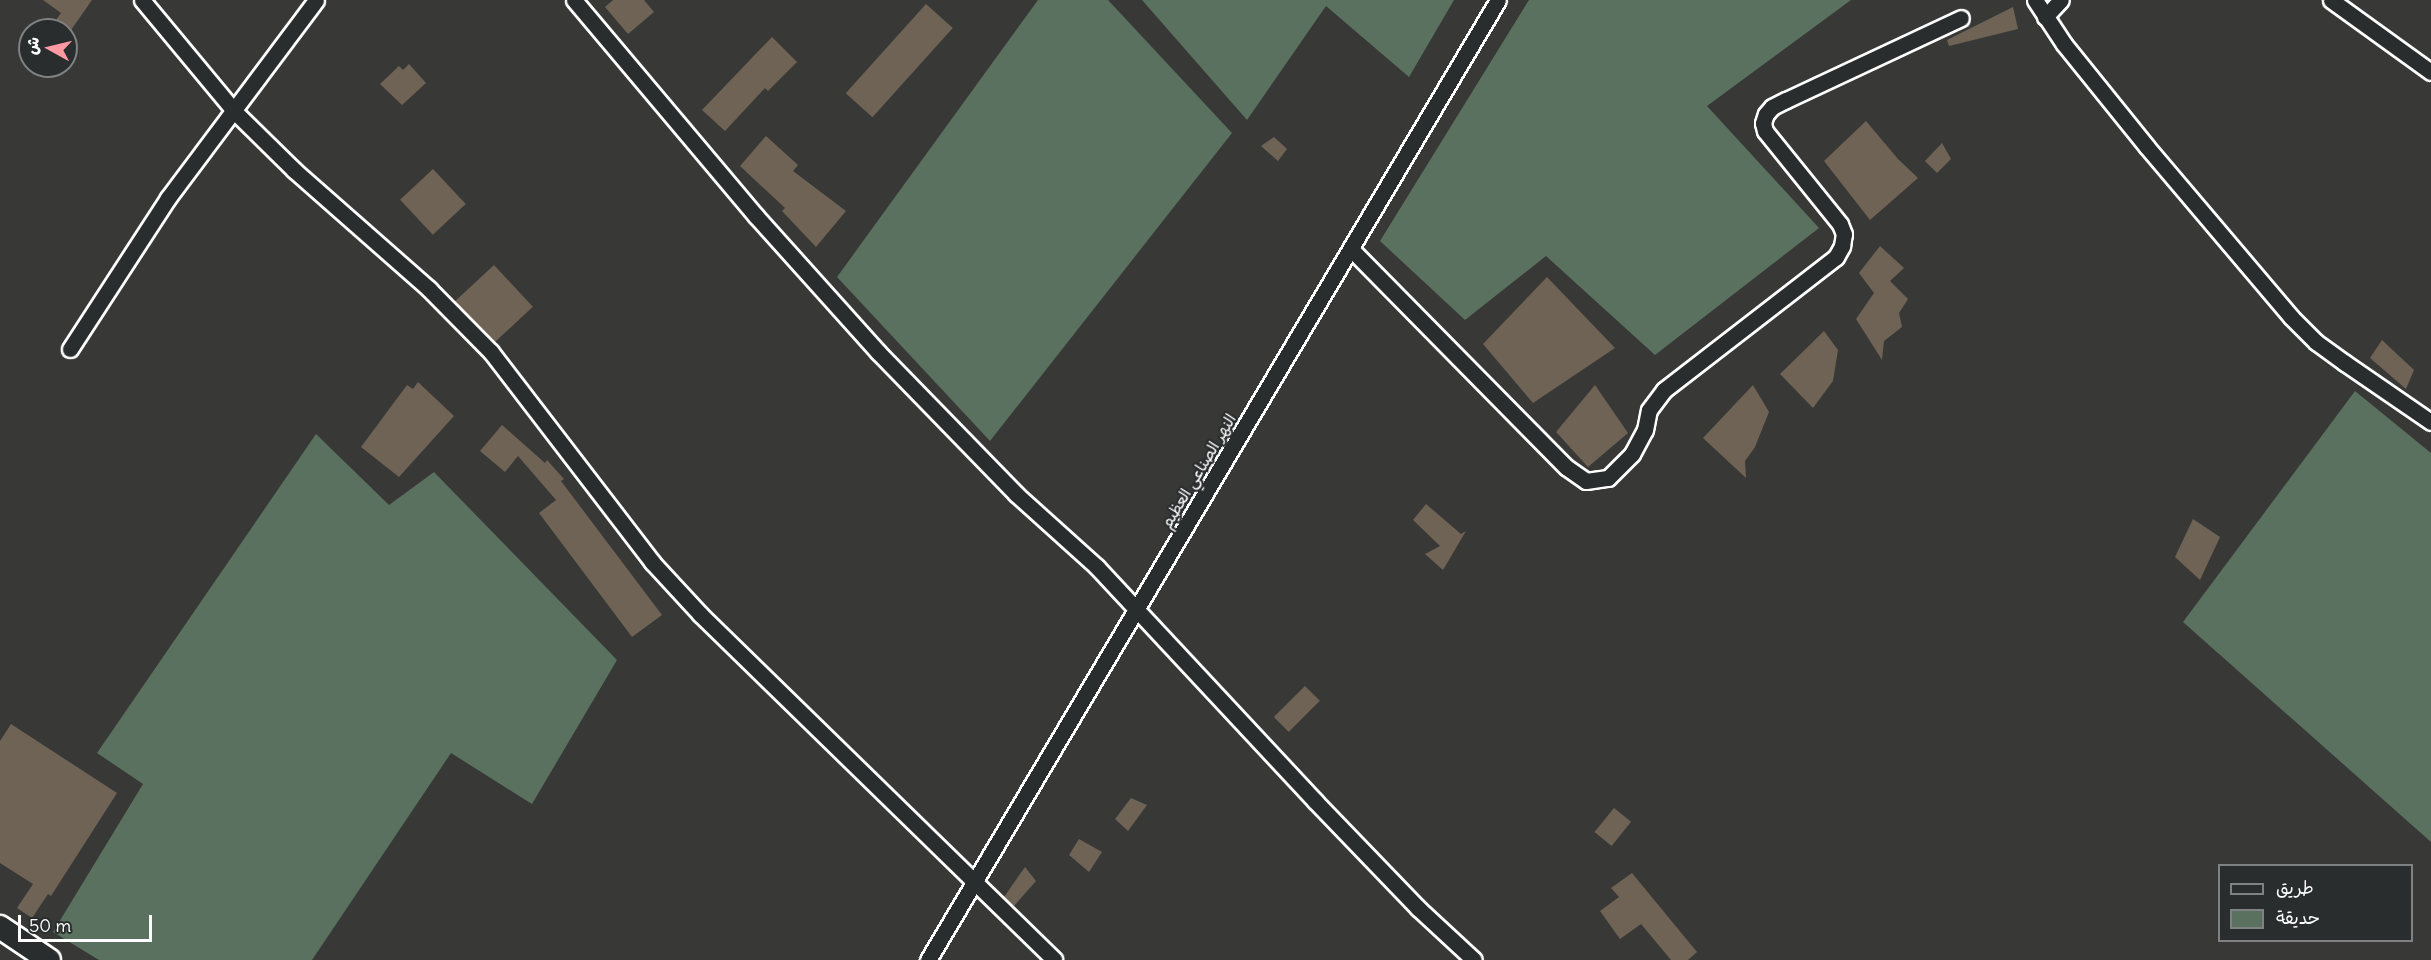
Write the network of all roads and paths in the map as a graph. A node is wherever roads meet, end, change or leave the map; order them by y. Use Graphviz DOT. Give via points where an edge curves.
graph roads {
  1 [pos="142,0"];
  2 [pos="316,0"];
  3 [pos="574,0"];
  4 [pos="1498,0"];
  5 [pos="2035,0"];
  6 [pos="2061,0"];
  7 [pos="2331,0"];
  8 [pos="2045,17"];
  9 [pos="1961,18"];
  10 [pos="2431,72"];
  11 [pos="234,111"];
  12 [pos="1351,249"];
  13 [pos="70,349"];
  14 [pos="2431,422"];
  15 [pos="1138,609"];
  16 [pos="974,883"];
  17 [pos="0,927"];
  18 [pos="49,960"];
  19 [pos="928,960"];
  20 [pos="1054,960"];
  21 [pos="1474,960"];
  1 -- 11 [label="street"];
  2 -- 11 [label="street"];
  3 -- 15 [label="street" via="756,216 878,352 1016,494"];
  4 -- 12 [label="street, النهر الصناعي العظيم"];
  5 -- 8 [label="street"];
  6 -- 8 [label="street"];
  7 -- 10 [label="street"];
  8 -- 14 [label="street" via="2147,147 2291,317 2316,342"];
  9 -- 12 [label="street" via="1772,107 1763,123 1765,131 1840,224 1844,234 1842,246 1836,256 1664,390 1649,410 1645,430 1632,454 1608,478 1586,481 1566,467"];
  11 -- 13 [label="street" via="168,198"];
  11 -- 16 [label="street" via="294,170 429,289 491,352 652,562"];
  12 -- 15 [label="street, النهر الصناعي العظيم"];
  15 -- 16 [label="street, النهر الصناعي العظيم"];
  15 -- 21 [label="street" via="1315,801"];
  16 -- 19 [label="street, النهر الصناعي العظيم"];
  16 -- 20 [label="street"];
  17 -- 18 [label="street"];
}
